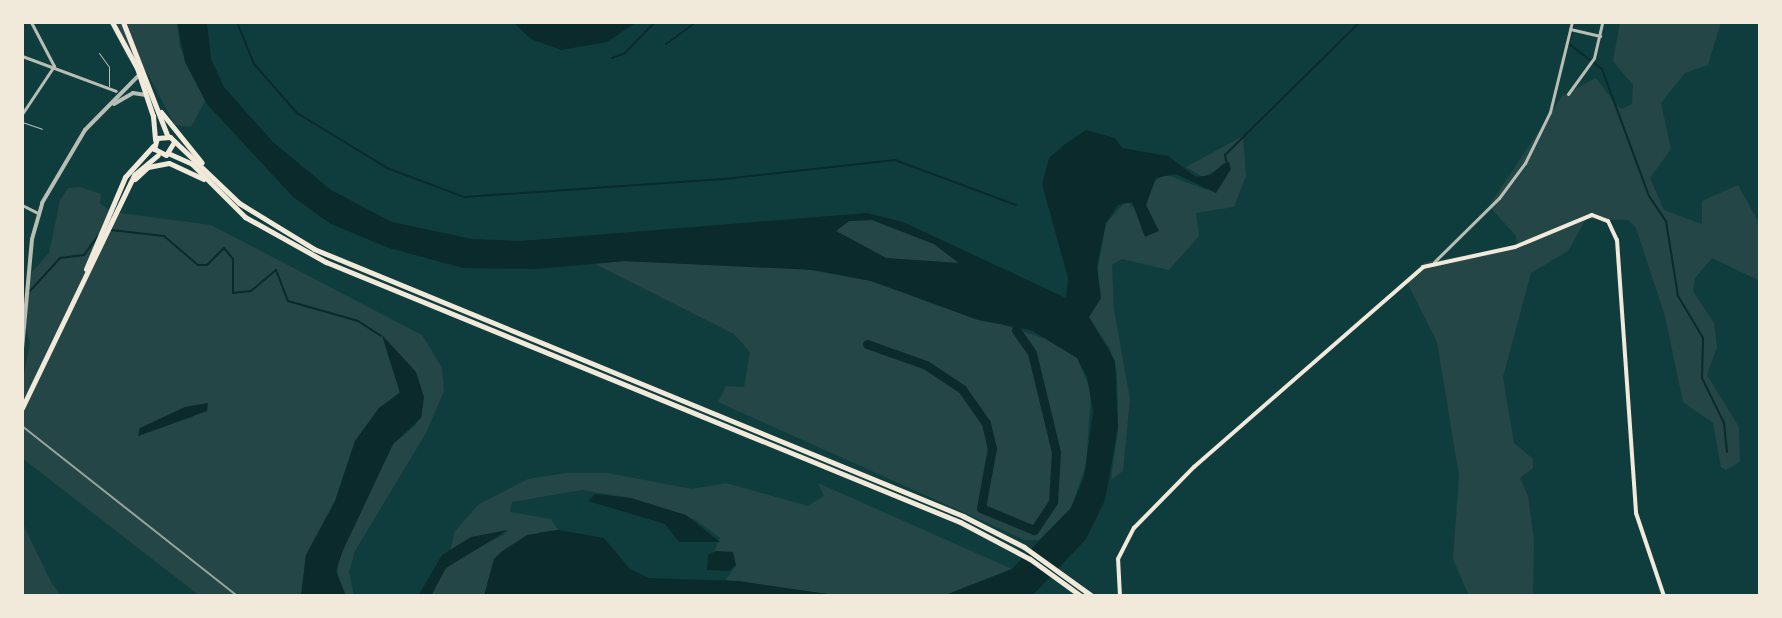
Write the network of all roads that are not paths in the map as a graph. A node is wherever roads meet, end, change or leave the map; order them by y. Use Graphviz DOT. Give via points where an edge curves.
graph roads {
  1 [pos="31,22"];
  2 [pos="112,22"];
  3 [pos="123,22"];
  4 [pos="1572,22"];
  5 [pos="1602,22"];
  6 [pos="1570,29"];
  7 [pos="1600,36"];
  8 [pos="99,53"];
  9 [pos="22,56"];
  10 [pos="54,66"];
  11 [pos="139,75"];
  12 [pos="108,88"];
  13 [pos="116,91"];
  14 [pos="1568,94"];
  15 [pos="146,95"];
  16 [pos="155,100"];
  17 [pos="106,109"];
  18 [pos="22,114"];
  19 [pos="22,122"];
  20 [pos="42,129"];
  21 [pos="168,136"];
  22 [pos="174,142"];
  23 [pos="154,144"];
  24 [pos="159,154"];
  25 [pos="170,154"];
  26 [pos="207,178"];
  27 [pos="127,189"];
  28 [pos="22,205"];
  29 [pos="38,213"];
  30 [pos="1432,263"];
  31 [pos="83,277"];
  32 [pos="22,349"];
  33 [pos="22,408"];
  34 [pos="1081,596"];
  35 [pos="1092,596"];
  36 [pos="1120,596"];
  37 [pos="1664,596"];
  1 -- 10 [label="street"];
  2 -- 11 [label="highway"];
  3 -- 16 [label="highway"];
  4 -- 6 [label="street"];
  5 -- 7 [label="street"];
  6 -- 7 [label="street"];
  6 -- 30 [label="street" via="1550,112 1525,163 1499,198"];
  7 -- 14 [label="street" via="1589,68"];
  8 -- 12 [label="lane" via="109,67"];
  9 -- 10 [label="street"];
  10 -- 12 [label="street"];
  10 -- 18 [label="street"];
  11 -- 15 [label="highway"];
  11 -- 17 [label="street"];
  12 -- 13 [label="street"];
  15 -- 17 [label="street" via="133,93"];
  15 -- 23 [label="highway" via="156,127"];
  16 -- 21 [label="highway"];
  16 -- 26 [label="highway"];
  17 -- 29 [label="street" via="78,141"];
  19 -- 20 [label="lane"];
  21 -- 22 [label="highway"];
  21 -- 23 [label="highway"];
  22 -- 25 [label="highway"];
  22 -- 26 [label="highway"];
  23 -- 24 [label="highway"];
  23 -- 31 [label="highway" via="125,177"];
  24 -- 25 [label="highway"];
  24 -- 27 [label="highway" via="140,166"];
  25 -- 26 [label="highway"];
  26 -- 27 [label="highway" via="163,163 143,170"];
  26 -- 34 [label="highway" via="245,217 326,262 951,518 1018,552"];
  26 -- 35 [label="highway" via="249,211 329,256 944,508 1024,547"];
  27 -- 31 [label="highway"];
  28 -- 29 [label="street"];
  29 -- 32 [label="street"];
  30 -- 36 [label="main road" via="1203,460 1134,528 1118,559"];
  30 -- 37 [label="main road" via="1515,247 1585,216 1604,218 1614,228 1638,527"];
  31 -- 33 [label="highway"];
}
